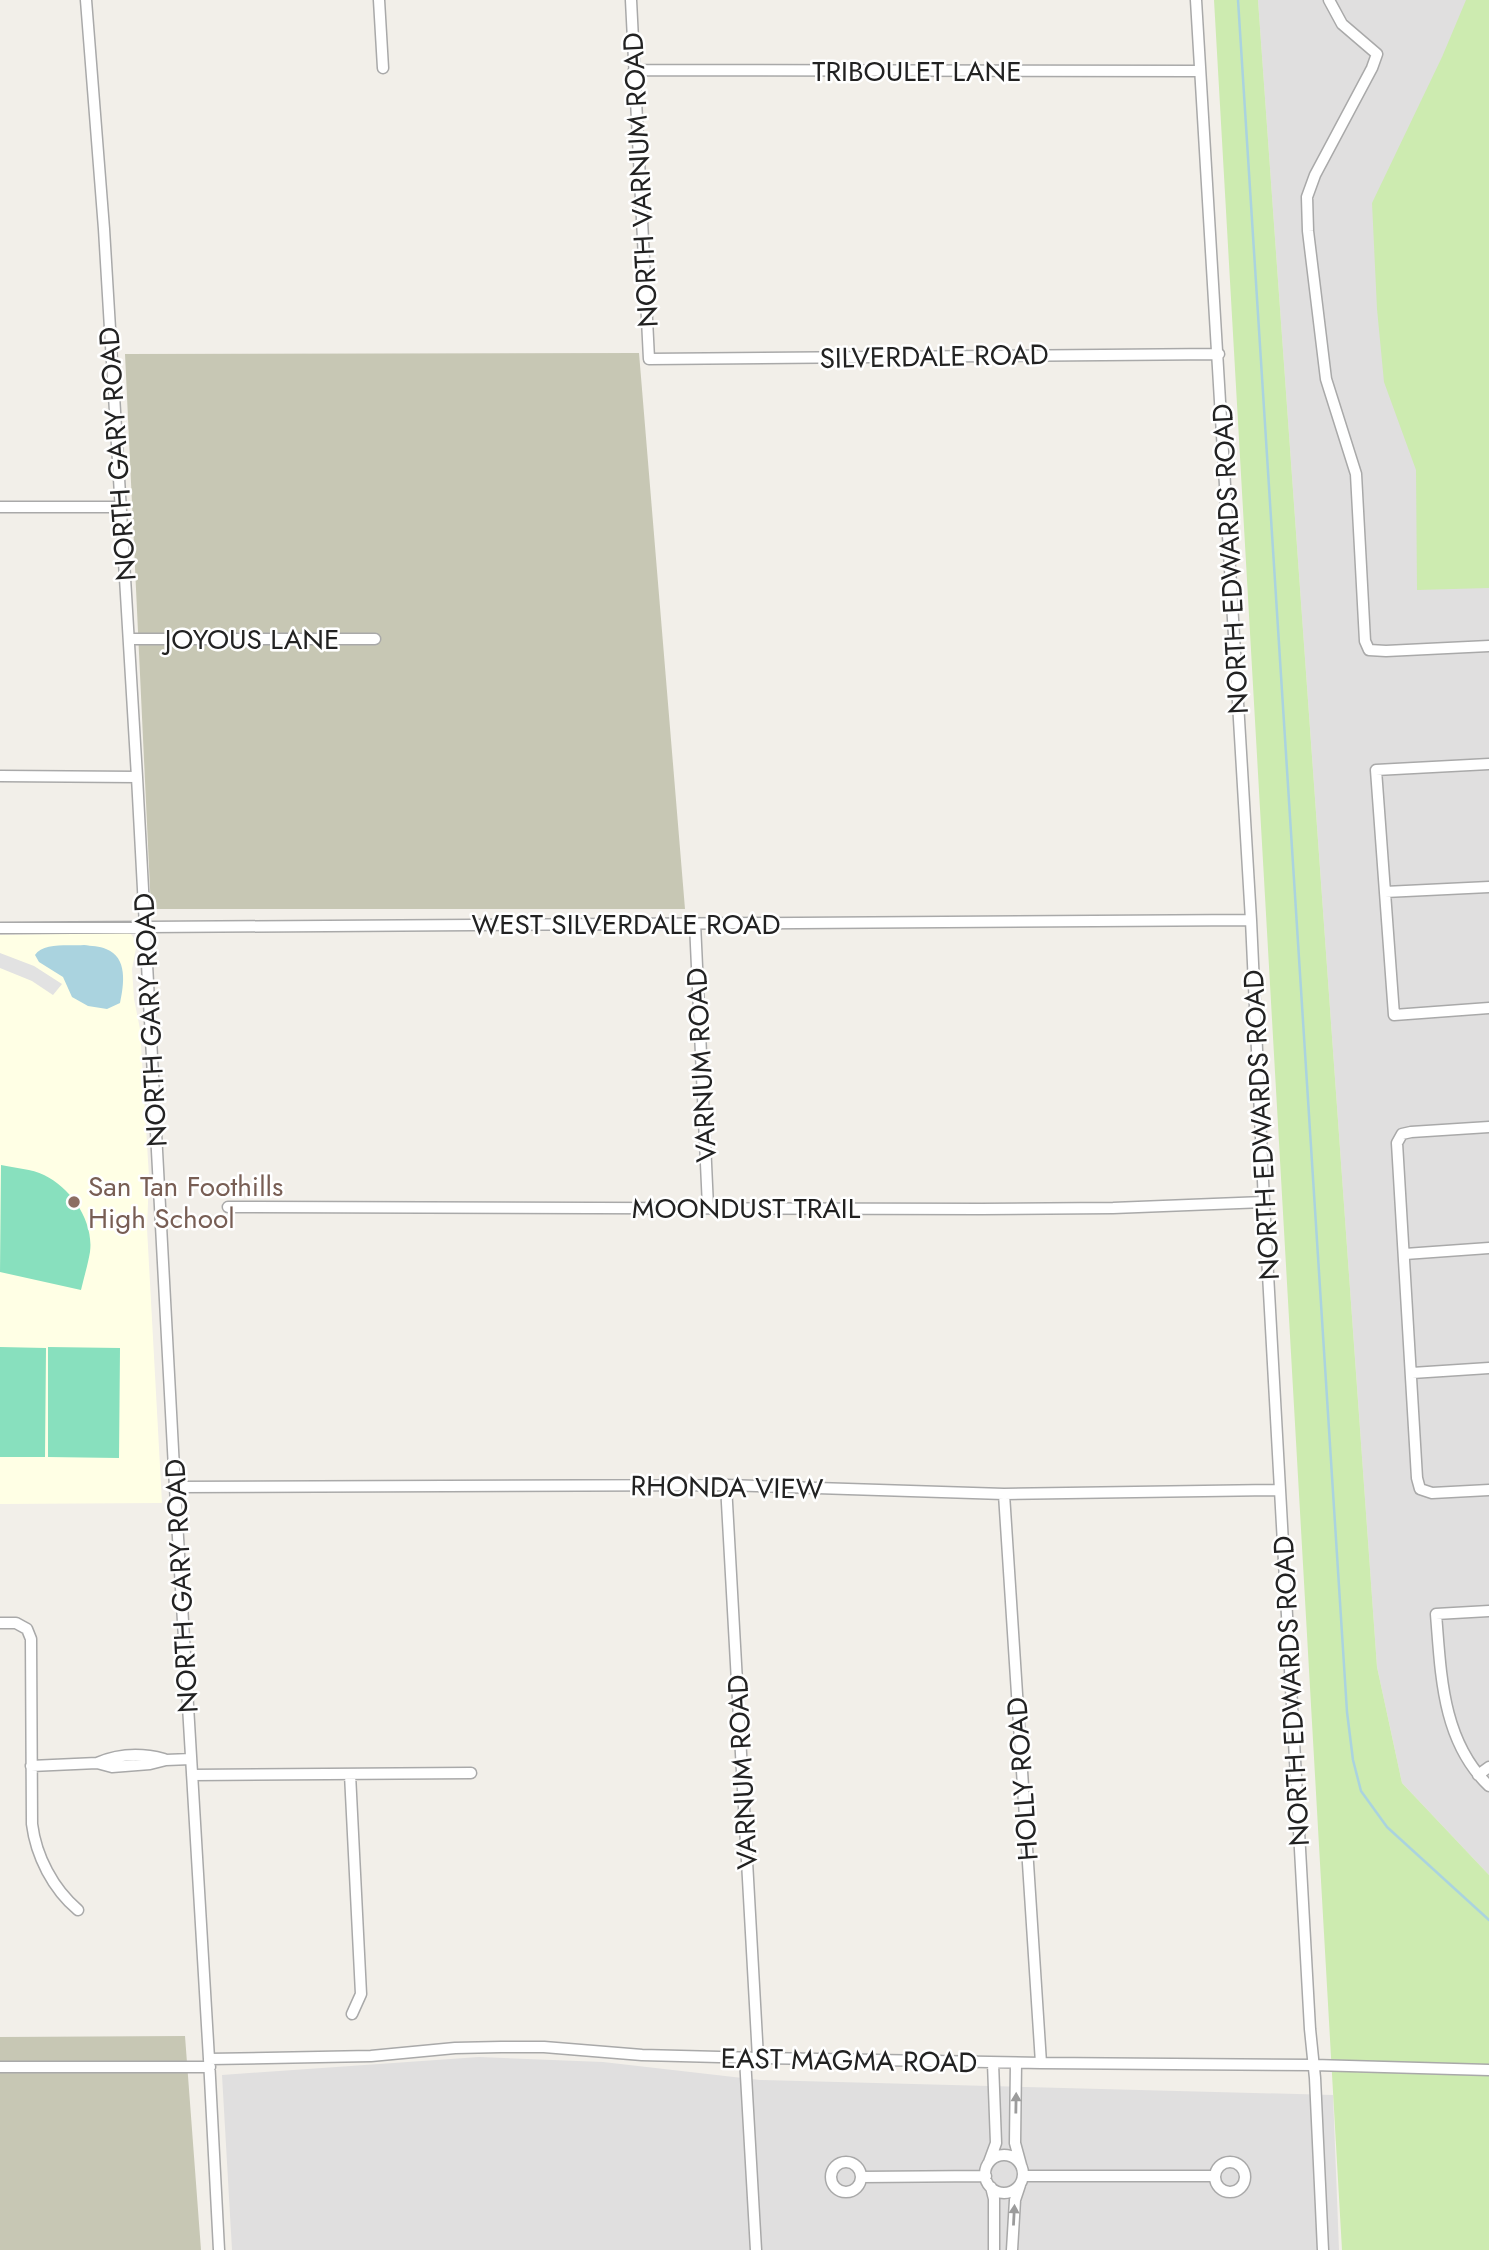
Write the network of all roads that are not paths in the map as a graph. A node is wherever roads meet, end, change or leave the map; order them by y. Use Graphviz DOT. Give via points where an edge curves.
graph roads {
  1 [pos="86,0"];
  2 [pos="379,0"];
  3 [pos="631,0"];
  4 [pos="1196,0"];
  5 [pos="1329,0"];
  6 [pos="383,68"];
  7 [pos="634,70"];
  8 [pos="1200,71"];
  9 [pos="1219,354"];
  10 [pos="649,359"];
  11 [pos="0,507"];
  12 [pos="121,507"];
  13 [pos="129,639"];
  14 [pos="375,639"];
  15 [pos="1489,646"];
  16 [pos="1489,764"];
  17 [pos="0,776"];
  18 [pos="137,777"];
  19 [pos="1489,887"];
  20 [pos="1385,892"];
  21 [pos="1251,920"];
  22 [pos="695,923"];
  23 [pos="144,927"];
  24 [pos="0,928"];
  25 [pos="1489,1009"];
  26 [pos="1489,1127"];
  27 [pos="1264,1202"];
  28 [pos="228,1207"];
  29 [pos="708,1208"];
  30 [pos="1489,1248"];
  31 [pos="1405,1254"];
  32 [pos="1489,1368"];
  33 [pos="1412,1373"];
  34 [pos="726,1485"];
  35 [pos="174,1486"];
  36 [pos="1280,1490"];
  37 [pos="1489,1490"];
  38 [pos="1004,1494"];
  39 [pos="1489,1611"];
  40 [pos="0,1623"];
  41 [pos="191,1759"];
  42 [pos="32,1766"];
  43 [pos="1489,1767"];
  44 [pos="471,1773"];
  45 [pos="350,1774"];
  46 [pos="192,1775"];
  47 [pos="1478,1775"];
  48 [pos="1489,1786"];
  49 [pos="78,1910"];
  50 [pos="352,2014"];
  51 [pos="745,2057"];
  52 [pos="758,2058"];
  53 [pos="209,2063"];
  54 [pos="993,2063"];
  55 [pos="1016,2063"];
  56 [pos="1041,2063"];
  57 [pos="1314,2065"];
  58 [pos="0,2067"];
  59 [pos="1489,2070"];
  60 [pos="989,2164"];
  61 [pos="1021,2165"];
  62 [pos="986,2176"];
  63 [pos="1215,2176"];
  64 [pos="861,2177"];
  65 [pos="1022,2179"];
  66 [pos="990,2187"];
  67 [pos="219,2250"];
  68 [pos="756,2250"];
  69 [pos="994,2250"];
  70 [pos="1012,2250"];
  71 [pos="1323,2250"];
  1 -- 12 [label="street, NORTH GARY ROAD"];
  2 -- 6 [label="street"];
  3 -- 7 [label="street, NORTH VARNUM ROAD"];
  4 -- 8 [label="street, NORTH EDWARDS ROAD"];
  5 -- 15 [label="street" via="1342,24 1377,54 1307,197 1326,379 1356,474 1365,641 1369,650 1386,651"];
  7 -- 8 [label="street, TRIBOULET LANE"];
  7 -- 10 [label="street, NORTH VARNUM ROAD"];
  8 -- 9 [label="street, NORTH EDWARDS ROAD"];
  9 -- 10 [label="street, SILVERDALE ROAD"];
  9 -- 21 [label="street, NORTH EDWARDS ROAD"];
  11 -- 12 [label="street"];
  12 -- 13 [label="street, NORTH GARY ROAD"];
  13 -- 14 [label="street, JOYOUS LANE"];
  13 -- 18 [label="street, NORTH GARY ROAD"];
  16 -- 20 [label="street" via="1376,770"];
  17 -- 18 [label="street"];
  18 -- 23 [label="street, NORTH GARY ROAD"];
  19 -- 20 [label="street"];
  20 -- 25 [label="street" via="1394,1015"];
  21 -- 22 [label="street, WEST SILVERDALE ROAD"];
  21 -- 27 [label="street, NORTH EDWARDS ROAD"];
  22 -- 23 [label="street, WEST SILVERDALE ROAD"];
  22 -- 29 [label="street, VARNUM ROAD"];
  23 -- 24 [label="street, WEST SILVERDALE ROAD"];
  23 -- 35 [label="street, NORTH GARY ROAD"];
  26 -- 31 [label="street" via="1402,1134 1397,1143"];
  27 -- 29 [label="street, MOONDUST TRAIL" via="1100,1208"];
  27 -- 36 [label="street, NORTH EDWARDS ROAD"];
  28 -- 29 [label="street, MOONDUST TRAIL"];
  30 -- 31 [label="street"];
  31 -- 33 [label="street"];
  32 -- 33 [label="street"];
  33 -- 37 [label="street" via="1420,1489 1432,1493"];
  34 -- 35 [label="street, RHONDA VIEW"];
  34 -- 38 [label="street, RHONDA VIEW"];
  34 -- 52 [label="street, VARNUM ROAD"];
  35 -- 41 [label="street, NORTH GARY ROAD"];
  36 -- 38 [label="street, RHONDA VIEW"];
  36 -- 57 [label="street, NORTH EDWARDS ROAD"];
  38 -- 56 [label="street, HOLLY ROAD"];
  39 -- 47 [label="street" via="1436,1614 1443,1694 1451,1727"];
  40 -- 42 [label="street" via="16,1623 27,1629 31,1639"];
  41 -- 42 [label="street" via="112,1767 97,1763"];
  41 -- 46 [label="street, NORTH GARY ROAD"];
  42 -- 49 [label="street" via="34,1841 63,1898"];
  43 -- 47 [label="street"];
  44 -- 45 [label="street"];
  45 -- 46 [label="street"];
  45 -- 50 [label="street" via="361,1994"];
  46 -- 53 [label="street, NORTH GARY ROAD"];
  47 -- 48 [label="street"];
  51 -- 52 [label="street, EAST MAGMA ROAD"];
  51 -- 53 [label="street, EAST MAGMA ROAD" via="501,2047"];
  51 -- 68 [label="street"];
  52 -- 54 [label="street, EAST MAGMA ROAD"];
  53 -- 58 [label="street, EAST MAGMA ROAD"];
  53 -- 67 [label="street, NORTH GARY ROAD"];
  54 -- 55 [label="street, EAST MAGMA ROAD"];
  54 -- 60 [label="street" via="996,2143"];
  55 -- 56 [label="street, EAST MAGMA ROAD"];
  61 -- 55 [label="street, one-way" via="1015,2143"];
  56 -- 57 [label="street, EAST MAGMA ROAD"];
  57 -- 59 [label="street, EAST MAGMA ROAD"];
  57 -- 71 [label="street, NORTH EDWARDS ROAD"];
  60 -- 61 [label="street" via="1005,2155"];
  60 -- 62 [label="street"];
  61 -- 65 [label="street"];
  62 -- 64 [label="street"];
  62 -- 66 [label="street"];
  63 -- 65 [label="street"];
  65 -- 66 [label="street" via="1007,2192"];
  70 -- 65 [label="street, one-way" via="1015,2200"];
  66 -- 69 [label="street"];
}
